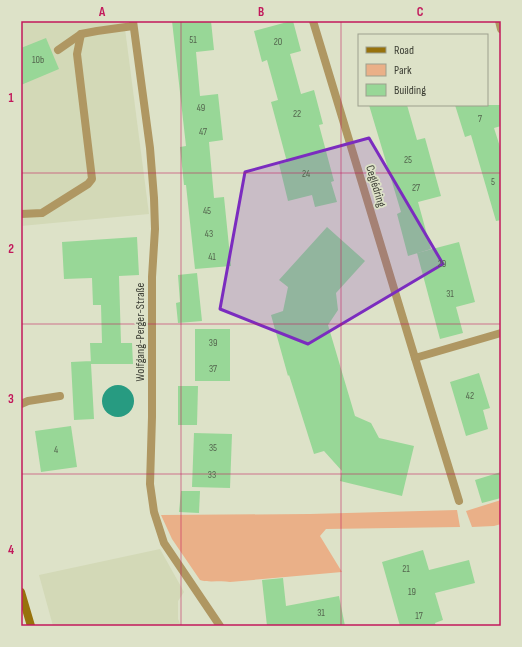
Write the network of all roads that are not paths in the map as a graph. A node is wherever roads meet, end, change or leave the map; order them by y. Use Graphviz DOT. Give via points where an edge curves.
graph roads {
  1 [pos="313,21"];
  2 [pos="499,21"];
  3 [pos="133,23"];
  4 [pos="501,29"];
  5 [pos="82,34"];
  6 [pos="58,50"];
  7 [pos="21,214"];
  8 [pos="501,333"];
  9 [pos="415,358"];
  10 [pos="60,396"];
  11 [pos="21,404"];
  12 [pos="459,501"];
  13 [pos="21,592"];
  14 [pos="31,626"];
  15 [pos="220,626"];
  1 -- 9 [label="street, Ceglédring"];
  2 -- 4 [label="street"];
  3 -- 5 [label="street"];
  3 -- 15 [label="street, Wolfgang-Perger-Straße" via="154,198 150,484 154,512 164,543"];
  5 -- 6 [label="street"];
  5 -- 7 [label="street" via="77,54 92,179 42,213"];
  8 -- 9 [label="street"];
  9 -- 12 [label="street, Ceglédring"];
  10 -- 11 [label="street"];
  13 -- 14 [label="main road"];
}
